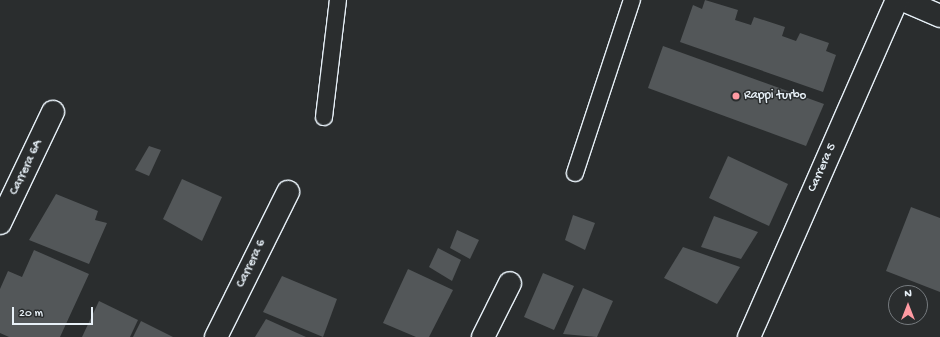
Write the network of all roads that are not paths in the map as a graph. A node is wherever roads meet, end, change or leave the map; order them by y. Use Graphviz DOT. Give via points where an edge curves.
graph roads {
  1 [pos="338,0"];
  2 [pos="632,0"];
  3 [pos="897,0"];
  4 [pos="903,0"];
  5 [pos="940,16"];
  6 [pos="53,112"];
  7 [pos="324,117"];
  8 [pos="575,173"];
  9 [pos="288,192"];
  10 [pos="0,223"];
  11 [pos="510,283"];
  12 [pos="216,337"];
  13 [pos="483,337"];
  14 [pos="749,337"];
  1 -- 7 [label="lane"];
  2 -- 8 [label="lane"];
  3 -- 14 [label="street, Carrera 5"];
  4 -- 5 [label="street"];
  6 -- 10 [label="street, Carrera 6A"];
  9 -- 12 [label="street, Carrera 6"];
  11 -- 13 [label="street"];
}
